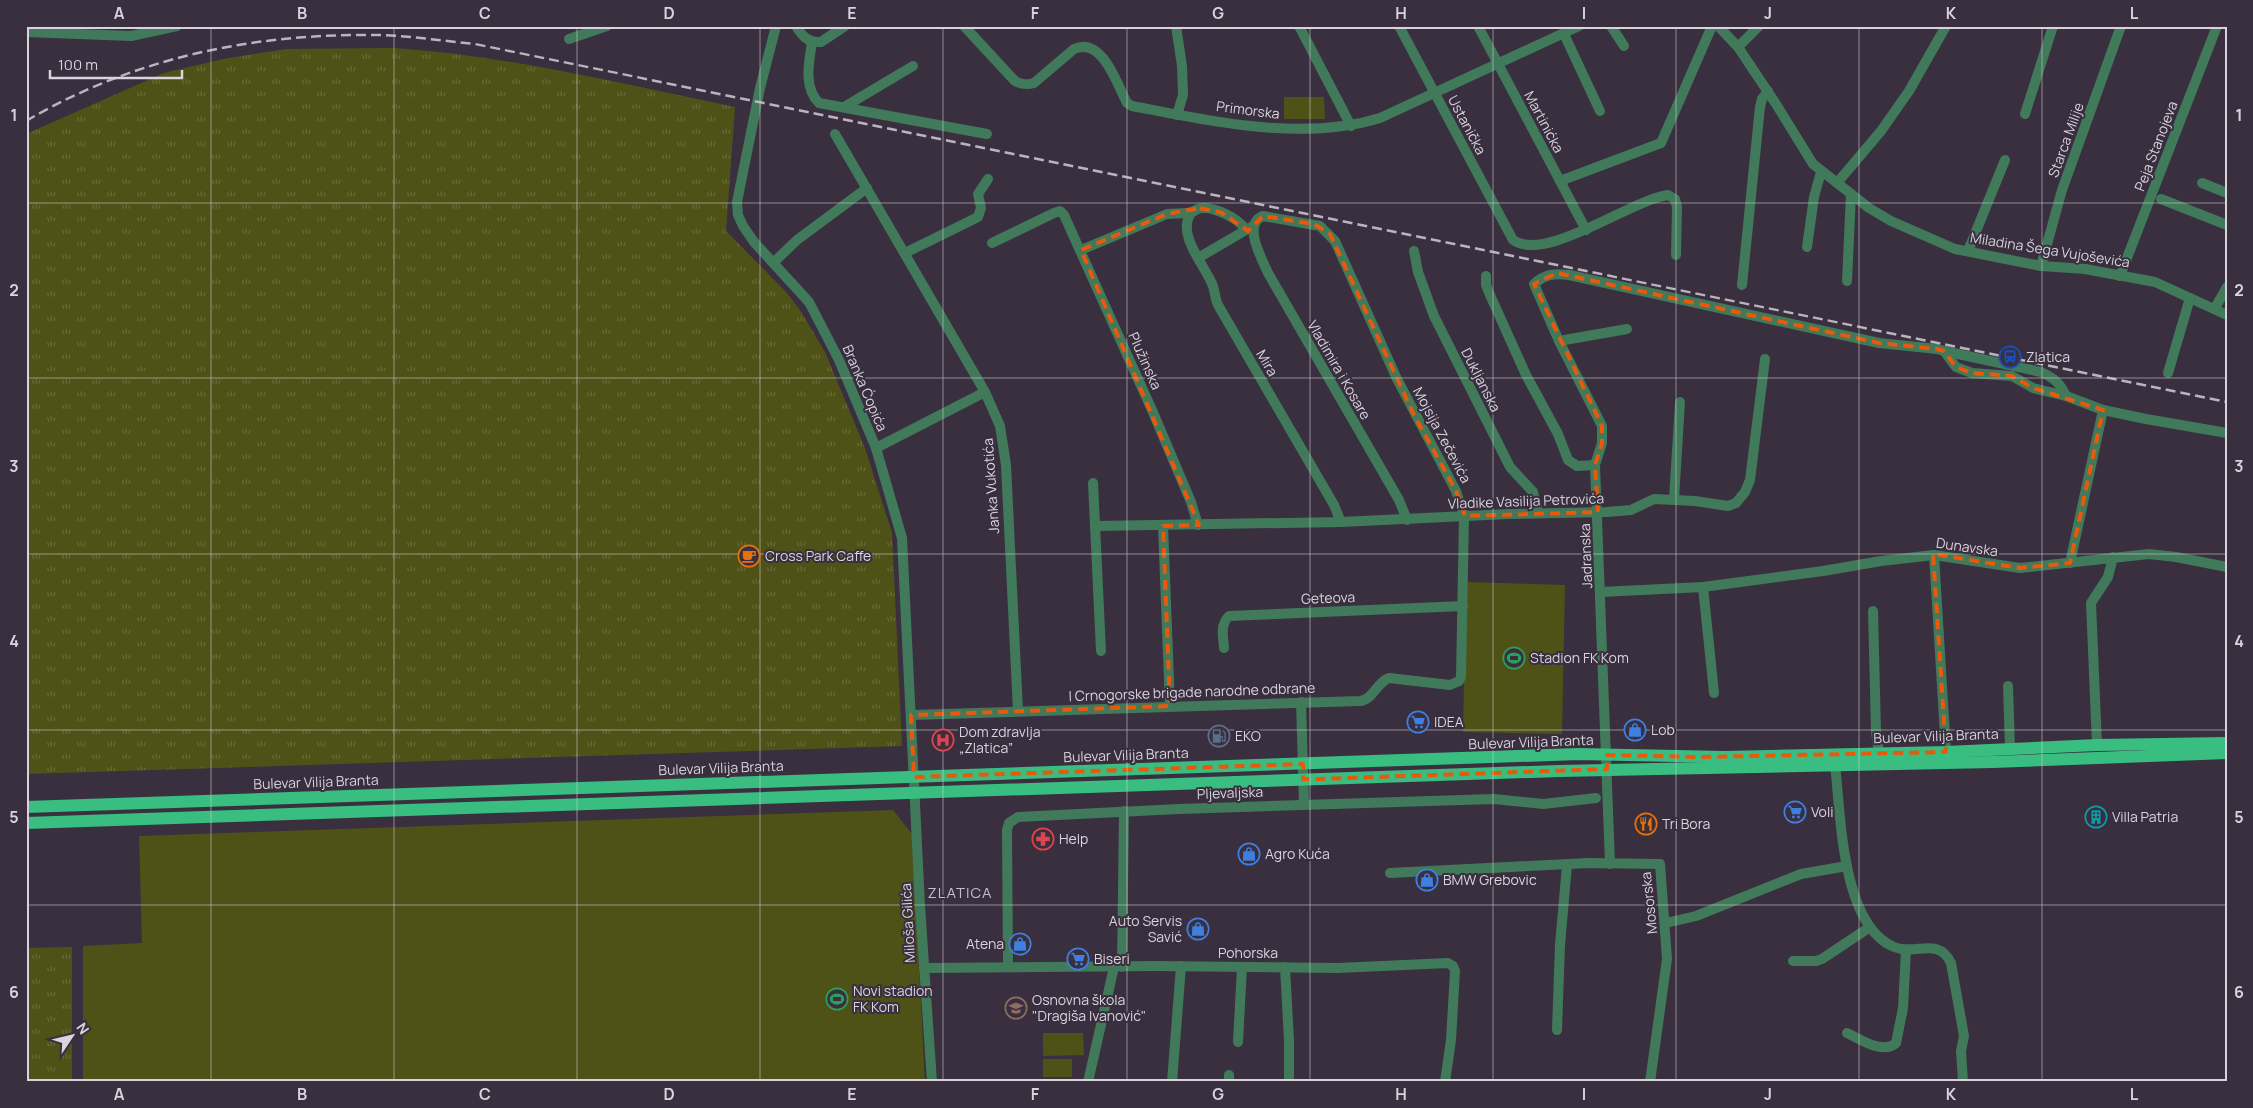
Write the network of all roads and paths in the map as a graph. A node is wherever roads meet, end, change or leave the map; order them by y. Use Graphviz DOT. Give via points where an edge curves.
graph roads {
  1 [pos="177,26"];
  2 [pos="607,26"];
  3 [pos="776,26"];
  4 [pos="796,26"];
  5 [pos="845,26"];
  6 [pos="964,26"];
  7 [pos="1176,26"];
  8 [pos="1299,26"];
  9 [pos="1399,26"];
  10 [pos="1478,26"];
  11 [pos="1579,26"];
  12 [pos="1611,26"];
  13 [pos="1712,26"];
  14 [pos="1718,26"];
  15 [pos="1759,26"];
  16 [pos="1946,26"];
  17 [pos="2053,26"];
  18 [pos="2121,26"];
  19 [pos="2217,26"];
  20 [pos="136,31"];
  21 [pos="26,32"];
  22 [pos="1564,34"];
  23 [pos="569,39"];
  24 [pos="812,42"];
  25 [pos="1624,46"];
  26 [pos="1738,47"];
  27 [pos="1497,63"];
  28 [pos="913,66"];
  29 [pos="1768,91"];
  30 [pos="1435,94"];
  31 [pos="844,107"];
  32 [pos="1600,111"];
  33 [pos="2025,114"];
  34 [pos="1178,115"];
  35 [pos="1351,126"];
  36 [pos="835,134"];
  37 [pos="987,134"];
  38 [pos="2005,160"];
  39 [pos="1821,172"];
  40 [pos="988,179"];
  41 [pos="1560,181"];
  42 [pos="1837,183"];
  43 [pos="2202,183"];
  44 [pos="867,188"];
  45 [pos="2227,193"];
  46 [pos="1851,194"];
  47 [pos="2161,199"];
  48 [pos="1191,213"];
  49 [pos="2227,225"];
  50 [pos="1250,229"];
  51 [pos="1586,230"];
  52 [pos="992,243"];
  53 [pos="1808,248"];
  54 [pos="1081,250"];
  55 [pos="1968,250"];
  56 [pos="1414,251"];
  57 [pos="905,253"];
  58 [pos="1676,255"];
  59 [pos="1198,258"];
  60 [pos="773,263"];
  61 [pos="2042,266"];
  62 [pos="1486,276"];
  63 [pos="2120,276"];
  64 [pos="1847,281"];
  65 [pos="1742,285"];
  66 [pos="2227,287"];
  67 [pos="2190,298"];
  68 [pos="2215,308"];
  69 [pos="2227,315"];
  70 [pos="1627,329"];
  71 [pos="1559,341"];
  72 [pos="1944,351"];
  73 [pos="1765,359"];
  74 [pos="2168,374"];
  75 [pos="985,392"];
  76 [pos="2066,396"];
  77 [pos="1680,402"];
  78 [pos="2103,410"];
  79 [pos="2227,433"];
  80 [pos="876,448"];
  81 [pos="1595,465"];
  82 [pos="1092,484"];
  83 [pos="1674,499"];
  84 [pos="1598,512"];
  85 [pos="1538,513"];
  86 [pos="1464,516"];
  87 [pos="1407,520"];
  88 [pos="1341,522"];
  89 [pos="1198,525"];
  90 [pos="1095,526"];
  91 [pos="1163,526"];
  92 [pos="1934,555"];
  93 [pos="2112,557"];
  94 [pos="2070,562"];
  95 [pos="2227,567"];
  96 [pos="1703,587"];
  97 [pos="1601,592"];
  98 [pos="1463,606"];
  99 [pos="1873,612"];
  100 [pos="1224,648"];
  101 [pos="1101,651"];
  102 [pos="1461,677"];
  103 [pos="2008,686"];
  104 [pos="1714,693"];
  105 [pos="1301,702"];
  106 [pos="1170,706"];
  107 [pos="1018,711"];
  108 [pos="911,715"];
  109 [pos="2227,743"];
  110 [pos="2097,745"];
  111 [pos="2010,749"];
  112 [pos="1946,752"];
  113 [pos="1879,753"];
  114 [pos="2227,753"];
  115 [pos="1607,755"];
  116 [pos="1303,764"];
  117 [pos="1835,766"];
  118 [pos="1607,769"];
  119 [pos="914,777"];
  120 [pos="1303,779"];
  121 [pos="915,792"];
  122 [pos="1596,798"];
  123 [pos="1304,804"];
  124 [pos="26,807"];
  125 [pos="1124,811"];
  126 [pos="26,823"];
  127 [pos="1610,864"];
  128 [pos="1567,865"];
  129 [pos="1847,866"];
  130 [pos="1390,873"];
  131 [pos="1666,922"];
  132 [pos="1870,927"];
  133 [pos="1906,950"];
  134 [pos="1793,961"];
  135 [pos="1181,966"];
  136 [pos="1285,966"];
  137 [pos="1008,967"];
  138 [pos="1118,967"];
  139 [pos="1242,967"];
  140 [pos="924,968"];
  141 [pos="1557,1030"];
  142 [pos="1847,1033"];
  143 [pos="1238,1042"];
  144 [pos="932,1082"];
  145 [pos="1088,1082"];
  146 [pos="1172,1082"];
  147 [pos="1288,1082"];
  148 [pos="1445,1082"];
  149 [pos="1650,1082"];
  150 [pos="1963,1082"];
  1 -- 20 [label="street"];
  2 -- 23 [label="street"];
  3 -- 60 [label="street, Branka Ćopića" via="737,202 743,226"];
  4 -- 24 [label="street"];
  5 -- 24 [label="street" via="820,42"];
  6 -- 34 [label="street, Primorska" via="1015,82 1034,83 1074,49 1088,46 1100,52 1129,105"];
  7 -- 34 [label="street" via="1183,96"];
  8 -- 35 [label="street"];
  9 -- 30 [label="street, Ustanička"];
  10 -- 27 [label="street, Martinićka"];
  11 -- 22 [label="street, Primorska"];
  12 -- 25 [label="street"];
  13 -- 41 [label="street" via="1661,143"];
  14 -- 26 [label="street, Miladina Šega Vujoševića"];
  15 -- 26 [label="street"];
  16 -- 42 [label="street" via="1881,132"];
  17 -- 33 [label="street"];
  18 -- 61 [label="street, Starca Milije" via="2062,190"];
  19 -- 63 [label="street, Peja Stanojeva"];
  20 -- 21 [label="street" via="68,35"];
  22 -- 27 [label="street, Primorska"];
  22 -- 32 [label="street"];
  24 -- 31 [label="street" via="808,81 812,94 819,103"];
  26 -- 29 [label="street, Miladina Šega Vujoševića"];
  27 -- 30 [label="street, Primorska"];
  27 -- 41 [label="street, Martinićka"];
  28 -- 31 [label="street"];
  29 -- 39 [label="street, Miladina Šega Vujoševića" via="1808,160"];
  29 -- 65 [label="street" via="1760,107"];
  30 -- 35 [label="street, Primorska" via="1380,118"];
  30 -- 51 [label="street, Ustanička" via="1510,236 1521,244 1550,243"];
  31 -- 37 [label="street"];
  34 -- 35 [label="street, Primorska" via="1291,130"];
  36 -- 44 [label="street, Janka Vukotića"];
  38 -- 55 [label="street"];
  39 -- 42 [label="street, Miladina Šega Vujoševića"];
  39 -- 53 [label="street" via="1815,190"];
  40 -- 57 [label="street" via="978,194 981,208 978,217"];
  41 -- 51 [label="street, Martinićka"];
  42 -- 46 [label="street, Miladina Šega Vujoševića"];
  43 -- 45 [label="street"];
  44 -- 57 [label="street, Janka Vukotića"];
  44 -- 60 [label="street" via="797,240"];
  46 -- 55 [label="street, Miladina Šega Vujoševića" via="1902,227 1955,249"];
  46 -- 64 [label="street"];
  47 -- 49 [label="street"];
  48 -- 50 [label="street" via="1209,208"];
  48 -- 54 [label="street" via="1167,214"];
  48 -- 59 [label="street, Mira" via="1187,234"];
  50 -- 59 [label="street"];
  50 -- 86 [label="street, Mojsija Zečevića" via="1263,216 1320,226 1330,234 1397,379 1456,491"];
  50 -- 87 [label="street, Vladimira i Kosare" via="1276,289 1399,500"];
  51 -- 58 [label="street" via="1639,204 1671,195 1677,208"];
  52 -- 54 [label="street, Plužinska" via="1061,212"];
  54 -- 89 [label="street, Plužinska" via="1170,452"];
  55 -- 61 [label="street, Miladina Šega Vujoševića"];
  56 -- 85 [label="street, Dukljanska" via="1434,316 1510,467 1533,492"];
  57 -- 75 [label="street, Janka Vukotića"];
  59 -- 88 [label="street, Mira" via="1224,317"];
  60 -- 80 [label="street, Branka Ćopića" via="816,314"];
  61 -- 63 [label="street, Miladina Šega Vujoševića" via="2078,268"];
  62 -- 81 [label="street" via="1490,295 1568,460 1577,466"];
  63 -- 67 [label="street, Miladina Šega Vujoševića" via="2155,282"];
  66 -- 68 [label="street"];
  67 -- 68 [label="street, Miladina Šega Vujoševića"];
  67 -- 74 [label="street"];
  68 -- 69 [label="street, Miladina Šega Vujoševića"];
  70 -- 71 [label="street"];
  71 -- 72 [label="street, Jadranska" via="1534,284 1547,275 1557,273 1879,343"];
  71 -- 81 [label="street, Jadranska" via="1602,426 1602,443"];
  72 -- 76 [label="street" via="1956,367 1972,373 2012,376 2033,388"];
  72 -- 76 [label="street" via="2041,372 2060,384"];
  73 -- 83 [label="street, Vladike Vasilija Petrovića" via="1754,461 1745,492 1736,503 1728,506"];
  75 -- 80 [label="street"];
  75 -- 107 [label="street, Janka Vukotića" via="1000,426 1006,465"];
  76 -- 78 [label="street"];
  77 -- 83 [label="street"];
  78 -- 79 [label="street"];
  78 -- 94 [label="street"];
  80 -- 108 [label="street, Branka Ćopića" via="902,538"];
  81 -- 84 [label="street, Jadranska"];
  82 -- 90 [label="street"];
  83 -- 84 [label="street, Vladike Vasilija Petrovića" via="1654,499 1631,510"];
  84 -- 85 [label="street, Vladike Vasilija Petrovića"];
  84 -- 97 [label="street, Jadranska"];
  85 -- 86 [label="street, Vladike Vasilija Petrovića"];
  86 -- 87 [label="street, Vladike Vasilija Petrovića"];
  86 -- 98 [label="street, Mojsija Zečevića"];
  87 -- 88 [label="street, Vladike Vasilija Petrovića"];
  88 -- 89 [label="street, Vladike Vasilija Petrovića"];
  89 -- 91 [label="street, Vladike Vasilija Petrovića"];
  90 -- 91 [label="street, Vladike Vasilija Petrovića"];
  90 -- 101 [label="street"];
  91 -- 106 [label="street"];
  92 -- 94 [label="street, Dunavska" via="2020,568"];
  92 -- 96 [label="street, Dunavska"];
  92 -- 112 [label="street"];
  93 -- 94 [label="street, Dunavska"];
  93 -- 95 [label="street, Dunavska" via="2161,555"];
  93 -- 110 [label="street" via="2108,577 2091,603"];
  96 -- 97 [label="street, Dunavska"];
  96 -- 104 [label="street"];
  97 -- 115 [label="street, Jadranska"];
  98 -- 100 [label="street, Geteova" via="1228,616 1223,628"];
  98 -- 102 [label="street, Mojsija Zečevića"];
  99 -- 113 [label="street"];
  102 -- 105 [label="street, I Crnogorske brigade narodne odbrane" via="1450,685 1389,678 1364,700"];
  103 -- 111 [label="street"];
  105 -- 106 [label="street, I Crnogorske brigade narodne odbrane"];
  105 -- 116 [label="street"];
  106 -- 107 [label="street, I Crnogorske brigade narodne odbrane"];
  107 -- 108 [label="street, I Crnogorske brigade narodne odbrane"];
  108 -- 119 [label="street, Branka Ćopića"];
  109 -- 110 [label="main road, Bulevar Vilija Branta"];
  110 -- 111 [label="main road, Bulevar Vilija Branta"];
  111 -- 112 [label="main road, Bulevar Vilija Branta"];
  112 -- 113 [label="main road, Bulevar Vilija Branta"];
  113 -- 115 [label="main road, Bulevar Vilija Branta" via="1701,757"];
  114 -- 117 [label="main road, Bulevar Vilija Branta"];
  115 -- 116 [label="main road, Bulevar Vilija Branta"];
  115 -- 118 [label="street, Jadranska"];
  116 -- 119 [label="main road, Bulevar Vilija Branta"];
  116 -- 120 [label="street"];
  117 -- 118 [label="main road, Bulevar Vilija Branta"];
  117 -- 129 [label="street"];
  118 -- 120 [label="main road, Bulevar Vilija Branta"];
  118 -- 127 [label="street"];
  119 -- 121 [label="street, Branka Ćopića"];
  119 -- 124 [label="main road, Bulevar Vilija Branta"];
  120 -- 121 [label="main road, Bulevar Vilija Branta"];
  120 -- 123 [label="street"];
  121 -- 126 [label="main road, Bulevar Vilija Branta"];
  121 -- 140 [label="street, Miloša Gilića"];
  122 -- 123 [label="street, Pljevaljska" via="1543,804 1494,799"];
  123 -- 125 [label="street, Pljevaljska"];
  125 -- 137 [label="street, Pljevaljska" via="1018,817 1009,823"];
  125 -- 138 [label="street"];
  127 -- 128 [label="street"];
  127 -- 131 [label="street, Mosorska" via="1660,864"];
  128 -- 130 [label="street"];
  128 -- 141 [label="street"];
  129 -- 131 [label="street" via="1801,874 1696,916"];
  129 -- 132 [label="street" via="1860,911"];
  131 -- 149 [label="street, Mosorska" via="1666,974"];
  132 -- 133 [label="street" via="1894,947"];
  132 -- 134 [label="street" via="1816,962"];
  133 -- 142 [label="street" via="1903,1008 1896,1043 1889,1048 1880,1047"];
  133 -- 150 [label="street" via="1938,949 1951,963 1964,1036 1961,1051"];
  135 -- 138 [label="street, Pohorska"];
  135 -- 139 [label="street, Pohorska"];
  135 -- 146 [label="street"];
  136 -- 139 [label="street, Pohorska"];
  136 -- 147 [label="street"];
  136 -- 148 [label="street, Pohorska" via="1338,968 1451,964 1454,969 1454,995"];
  137 -- 138 [label="street, Pohorska"];
  137 -- 140 [label="street, Pohorska"];
  138 -- 145 [label="street"];
  139 -- 143 [label="street"];
  140 -- 144 [label="street, Miloša Gilića"];
}
